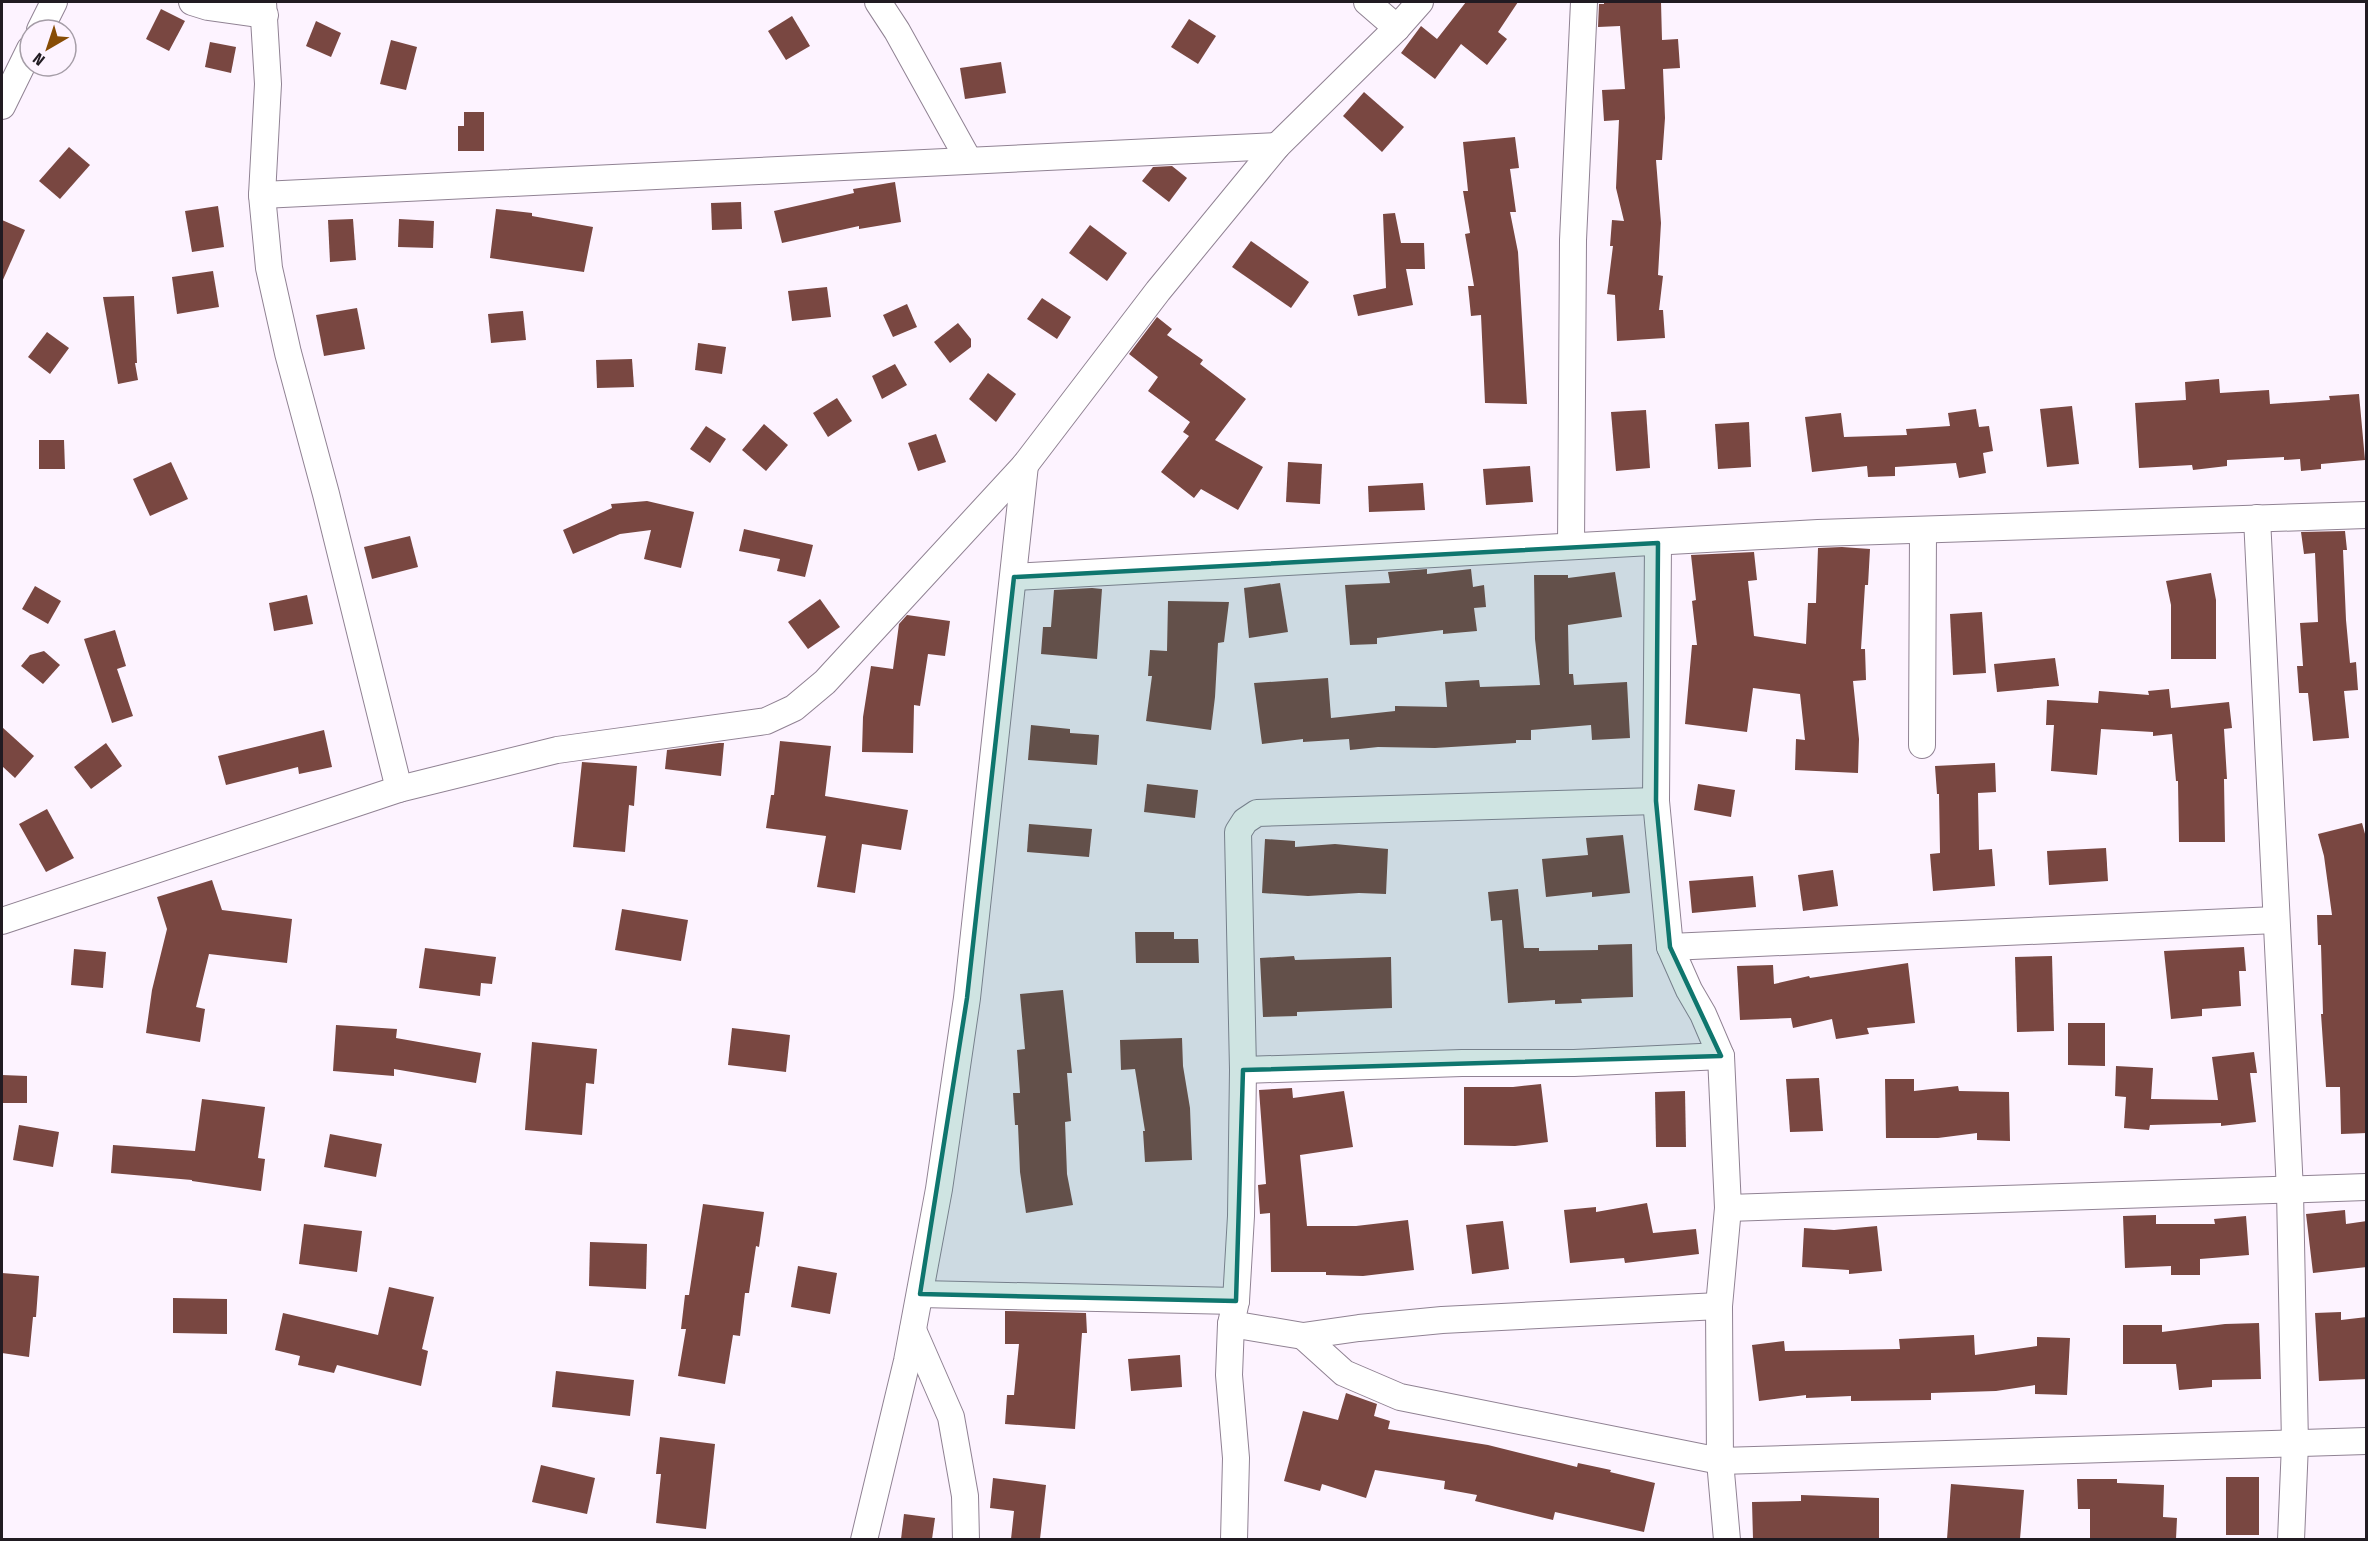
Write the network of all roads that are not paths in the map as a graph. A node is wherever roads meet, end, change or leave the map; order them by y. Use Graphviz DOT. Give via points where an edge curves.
graph roads {
  1 [pos="54,2"];
  2 [pos="192,2"];
  3 [pos="878,2"];
  4 [pos="1367,2"];
  5 [pos="1420,2"];
  6 [pos="1584,2"];
  7 [pos="264,8"];
  8 [pos="46,18"];
  9 [pos="1397,28"];
  10 [pos="18,73"];
  11 [pos="2,106"];
  12 [pos="1277,146"];
  13 [pos="968,159"];
  14 [pos="262,195"];
  15 [pos="1025,465"];
  16 [pos="2367,515"];
  17 [pos="2257,518"];
  18 [pos="1923,530"];
  19 [pos="1658,543"];
  20 [pos="1571,546"];
  21 [pos="1014,577"];
  22 [pos="1922,745"];
  23 [pos="399,789"];
  24 [pos="1656,801"];
  25 [pos="2276,920"];
  26 [pos="2,921"];
  27 [pos="1670,947"];
  28 [pos="1721,1056"];
  29 [pos="1243,1070"];
  30 [pos="2367,1187"];
  31 [pos="2290,1191"];
  32 [pos="1728,1208"];
  33 [pos="920,1294"];
  34 [pos="1719,1306"];
  35 [pos="1233,1312"];
  36 [pos="913,1330"];
  37 [pos="1304,1336"];
  38 [pos="2367,1441"];
  39 [pos="2295,1444"];
  40 [pos="1720,1461"];
  41 [pos="864,1539"];
  42 [pos="966,1539"];
  43 [pos="1234,1539"];
  44 [pos="1727,1539"];
  45 [pos="2291,1539"];
  1 -- 8 [label="street"];
  2 -- 7 [label="street" via="208,7"];
  3 -- 13 [label="street"];
  4 -- 9 [label="street"];
  5 -- 9 [label="street"];
  6 -- 20 [label="street" via="1573,240"];
  7 -- 14 [label="street" via="268,84"];
  9 -- 12 [label="street"];
  10 -- 11 [label="street"];
  12 -- 13 [label="street"];
  12 -- 15 [label="street" via="1158,291"];
  13 -- 14 [label="street"];
  14 -- 23 [label="street" via="269,268 288,353"];
  15 -- 21 [label="street"];
  15 -- 23 [label="street" via="825,682 794,708 766,721 557,750"];
  16 -- 17 [label="street"];
  17 -- 18 [label="street"];
  17 -- 25 [label="street"];
  18 -- 19 [label="street" via="1818,532"];
  18 -- 22 [label="street"];
  19 -- 20 [label="street"];
  19 -- 24 [label="street"];
  20 -- 21 [label="street"];
  21 -- 33 [label="street" via="967,998"];
  23 -- 26 [label="street"];
  24 -- 27 [label="street"];
  24 -- 29 [label="street" via="1257,813 1245,820 1238,832"];
  25 -- 27 [label="street"];
  25 -- 31 [label="street"];
  27 -- 28 [label="street"];
  28 -- 29 [label="street" via="1574,1064 1462,1063"];
  28 -- 32 [label="street"];
  29 -- 35 [label="street" via="1241,1216"];
  30 -- 31 [label="street"];
  31 -- 32 [label="street"];
  31 -- 39 [label="street"];
  32 -- 34 [label="street"];
  33 -- 35 [label="street"];
  33 -- 36 [label="street"];
  34 -- 37 [label="street" via="1442,1320"];
  34 -- 40 [label="street"];
  35 -- 37 [label="street"];
  35 -- 43 [label="street" via="1229,1375 1236,1458"];
  36 -- 41 [label="street"];
  36 -- 42 [label="street" via="951,1416 965,1496"];
  37 -- 40 [label="street" via="1344,1373 1400,1397"];
  38 -- 39 [label="street"];
  39 -- 40 [label="street"];
  39 -- 45 [label="street"];
  40 -- 44 [label="street"];
}
